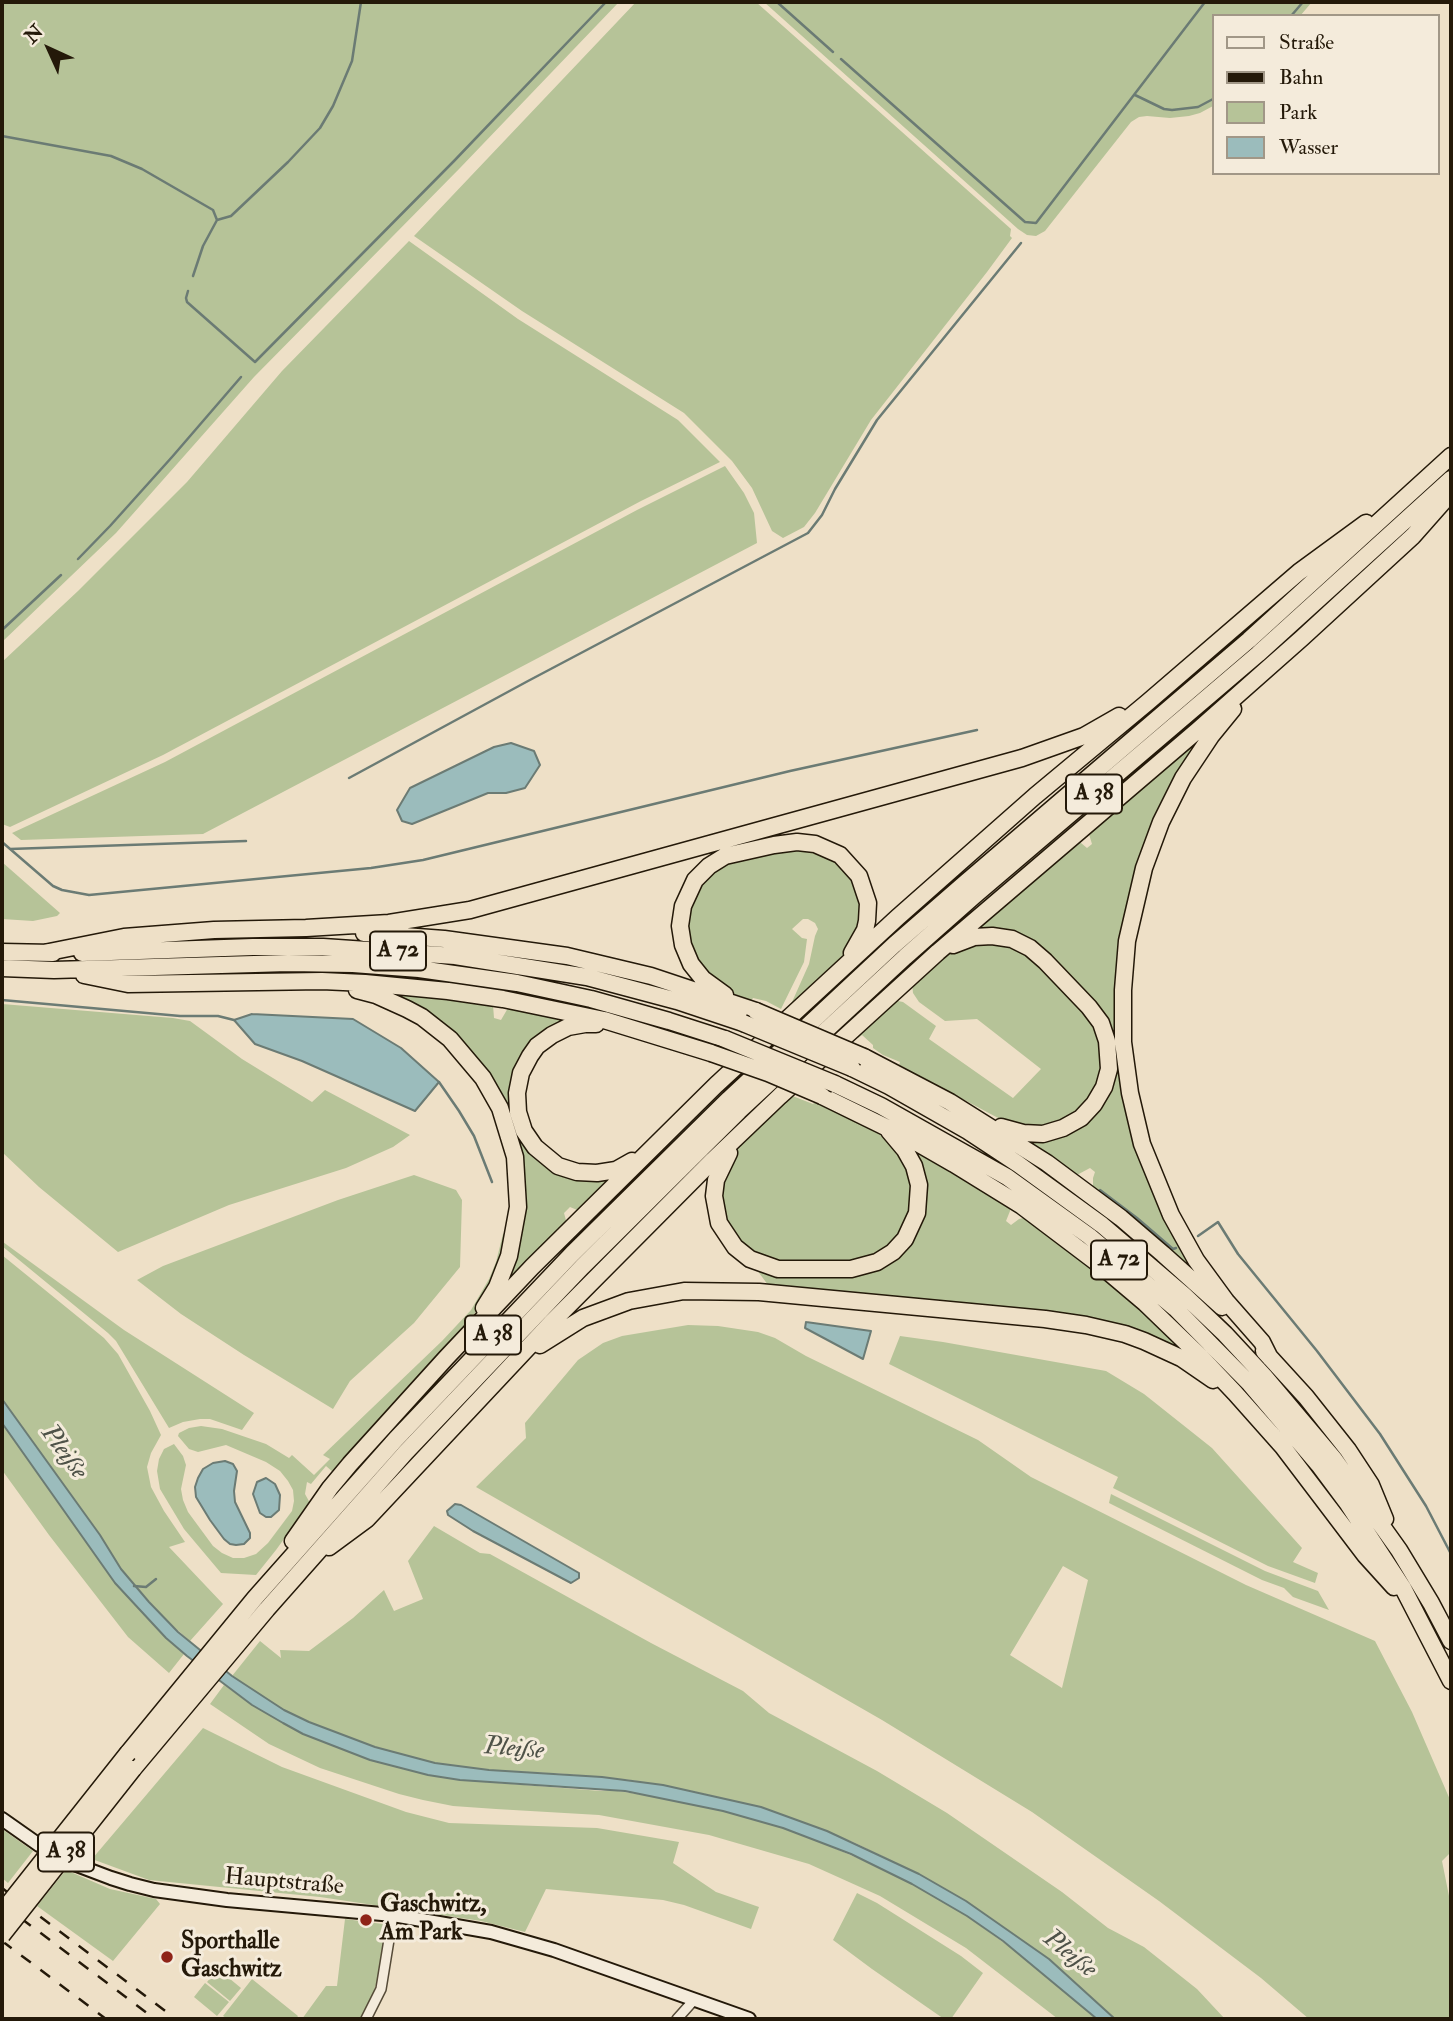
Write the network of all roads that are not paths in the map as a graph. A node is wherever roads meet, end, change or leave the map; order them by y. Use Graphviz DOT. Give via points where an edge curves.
graph roads {
  1 [pos="1451,456"];
  2 [pos="1451,480"];
  3 [pos="1451,493"];
  4 [pos="1390,513"];
  5 [pos="1302,638"];
  6 [pos="1191,665"];
  7 [pos="306,928"];
  8 [pos="2,952"];
  9 [pos="938,952"];
  10 [pos="44,953"];
  11 [pos="2,968"];
  12 [pos="54,970"];
  13 [pos="278,981"];
  14 [pos="827,981"];
  15 [pos="737,1004"];
  16 [pos="624,1025"];
  17 [pos="858,1062"];
  18 [pos="985,1123"];
  19 [pos="885,1127"];
  20 [pos="741,1133"];
  21 [pos="656,1143"];
  22 [pos="454,1350"];
  23 [pos="1270,1358"];
  24 [pos="488,1389"];
  25 [pos="1235,1393"];
  26 [pos="1399,1550"];
  27 [pos="307,1562"];
  28 [pos="269,1582"];
  29 [pos="261,1603"];
  30 [pos="1416,1611"];
  31 [pos="1451,1641"];
  32 [pos="1451,1682"];
  33 [pos="2,1819"];
  34 [pos="2,1912"];
  35 [pos="393,1915"];
  36 [pos="2,1935"];
  37 [pos="694,2000"];
  38 [pos="366,2019"];
  39 [pos="677,2019"];
  40 [pos="749,2019"];
  1 -- 4 [label="highway, A 38"];
  2 -- 27 [label="highway, A 38" via="1258,654 964,905 739,1111 499,1352"];
  3 -- 5 [label="highway" via="1413,536"];
  4 -- 6 [label="highway" via="1362,525 1321,555"];
  4 -- 28 [label="highway, A 38" via="1219,667 954,892 729,1099 488,1340"];
  5 -- 9 [label="highway"];
  5 -- 23 [label="highway" via="1211,736 1172,799 1137,892 1123,990 1123,1042 1130,1093 1160,1192 1196,1260"];
  6 -- 7 [label="highway" via="1097,730 1022,758 471,910 397,922"];
  6 -- 14 [label="highway"];
  7 -- 10 [label="highway" via="124,937"];
  7 -- 15 [label="highway" via="444,939 567,956 652,976"];
  8 -- 10 [label="highway"];
  9 -- 18 [label="highway" via="983,936 1021,943 1038,954 1089,1007 1107,1041 1109,1069 1104,1087 1088,1111 1072,1124 1033,1134"];
  9 -- 20 [label="highway"];
  10 -- 17 [label="highway, A 72, bridge" via="303,947 425,953 587,977 677,1001"];
  11 -- 12 [label="highway"];
  12 -- 13 [label="highway" via="128,984"];
  12 -- 30 [label="highway, A 72, bridge" via="353,964 517,983 669,1020 835,1084 1007,1177 1089,1236 1175,1308 1250,1384 1319,1465"];
  13 -- 16 [label="highway" via="448,991"];
  13 -- 22 [label="highway" via="359,990 407,1009 462,1051 500,1108 517,1173 515,1231 497,1287"];
  14 -- 15 [label="highway" via="857,947 867,921 866,894 854,869 833,850 806,842 739,852 716,861 695,880 680,926 696,972"];
  14 -- 21 [label="highway"];
  15 -- 17 [label="highway, bridge"];
  16 -- 19 [label="highway, bridge" via="768,1073"];
  16 -- 21 [label="highway" via="577,1025 544,1040 521,1073 518,1112 529,1140 542,1154 577,1172 616,1170"];
  17 -- 18 [label="highway" via="923,1087"];
  17 -- 26 [label="highway, A 72" via="1058,1192 1160,1273 1225,1334 1298,1414"];
  18 -- 23 [label="highway" via="1121,1218 1221,1307"];
  19 -- 20 [label="highway" via="914,1166 919,1185 917,1213 910,1231 892,1252 851,1269 768,1267 742,1254 729,1240 717,1214 714,1188 722,1163"];
  19 -- 25 [label="highway" via="954,1164 1066,1238 1145,1303"];
  20 -- 24 [label="highway"];
  21 -- 22 [label="highway"];
  22 -- 28 [label="highway" via="330,1488"];
  23 -- 26 [label="highway" via="1359,1466"];
  24 -- 25 [label="highway" via="554,1335 598,1312 647,1296 720,1290 1086,1325 1163,1349"];
  24 -- 27 [label="highway" via="367,1519"];
  25 -- 30 [label="highway"];
  26 -- 31 [label="highway, A 72"];
  27 -- 29 [label="highway, A 38"];
  28 -- 29 [label="highway, A 38"];
  29 -- 34 [label="highway, A 38, bridge"];
  29 -- 36 [label="highway, A 38, bridge"];
  30 -- 32 [label="highway, A 72"];
  33 -- 35 [label="main road, Hauptstraße" via="74,1864 154,1889"];
  35 -- 37 [label="main road, Hauptstraße" via="478,1929 554,1950"];
  35 -- 38 [label="street" via="381,1989"];
  37 -- 39 [label="street"];
  37 -- 40 [label="main road, Hauptstraße"];
}
